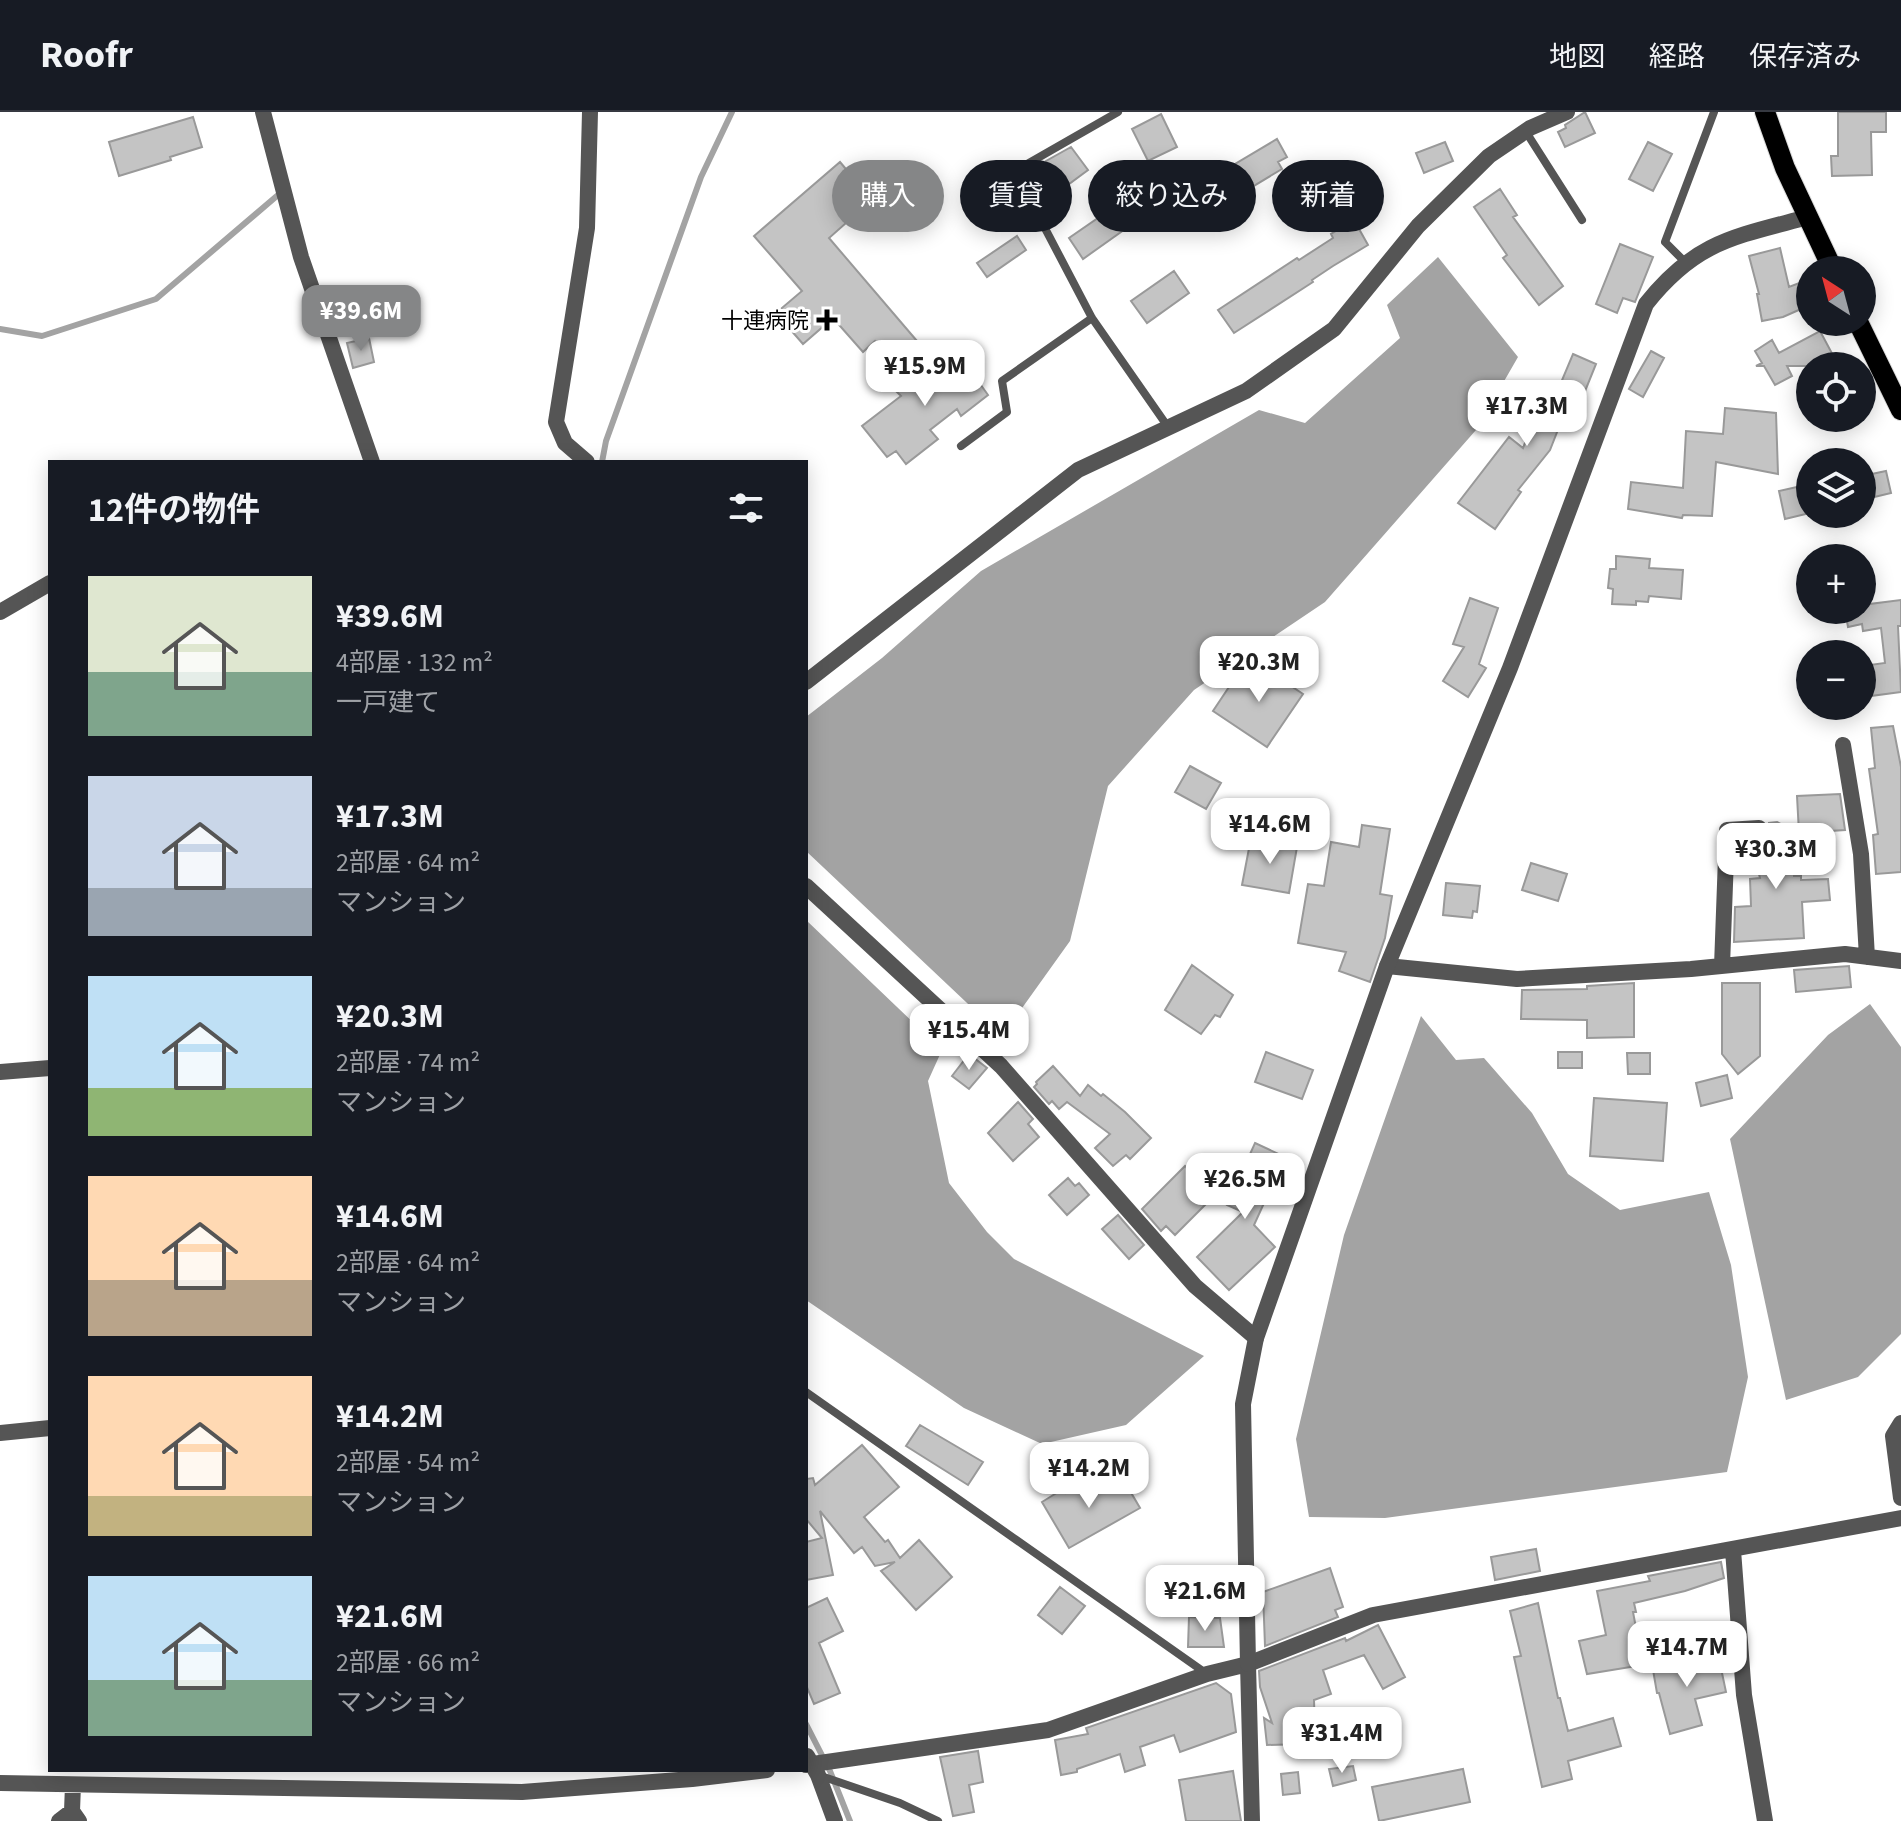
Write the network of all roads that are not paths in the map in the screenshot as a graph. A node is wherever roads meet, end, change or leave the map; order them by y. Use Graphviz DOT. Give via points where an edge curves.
graph roads {
  1 [pos="263,112"];
  2 [pos="590,112"];
  3 [pos="1118,112"];
  4 [pos="1567,112"];
  5 [pos="1714,112"];
  6 [pos="1765,112"];
  7 [pos="1525,131"];
  8 [pos="1808,217"];
  9 [pos="1582,220"];
  10 [pos="1826,256"];
  11 [pos="1685,262"];
  12 [pos="1092,318"];
  13 [pos="1865,336"];
  14 [pos="1901,410"];
  15 [pos="1168,427"];
  16 [pos="961,446"];
  17 [pos="371,460"];
  18 [pos="585,460"];
  19 [pos="48,584"];
  20 [pos="0,612"];
  21 [pos="808,680"];
  22 [pos="1843,745"];
  23 [pos="1759,828"];
  24 [pos="808,888"];
  25 [pos="1867,957"];
  26 [pos="1901,961"];
  27 [pos="1387,966"];
  28 [pos="1722,966"];
  29 [pos="48,1068"];
  30 [pos="0,1072"];
  31 [pos="1256,1338"];
  32 [pos="808,1393"];
  33 [pos="1901,1423"];
  34 [pos="48,1428"];
  35 [pos="0,1433"];
  36 [pos="1901,1498"];
  37 [pos="1901,1518"];
  38 [pos="1733,1550"];
  39 [pos="1248,1664"];
  40 [pos="1207,1674"];
  41 [pos="810,1765"];
  42 [pos="750,1772"];
  43 [pos="0,1783"];
  44 [pos="73,1785"];
  45 [pos="70,1818"];
  46 [pos="835,1821"];
  47 [pos="938,1821"];
  48 [pos="1252,1821"];
  49 [pos="1765,1821"];
  1 -- 17 [label="street" via="301,257"];
  2 -- 18 [label="street" via="587,228 556,422 565,443"];
  3 -- 12 [label="lane" via="1015,171"];
  4 -- 7 [label="street"];
  5 -- 11 [label="lane" via="1665,242"];
  6 -- 8 [label="main road"];
  7 -- 9 [label="lane"];
  7 -- 15 [label="street" via="1489,156 1418,226 1334,329 1246,391"];
  8 -- 10 [label="main road"];
  8 -- 11 [label="street" via="1713,244"];
  11 -- 27 [label="street" via="1646,304 1510,668"];
  12 -- 15 [label="lane"];
  12 -- 16 [label="lane" via="1002,381 1007,412"];
  13 -- 14 [label="main road"];
  15 -- 21 [label="street" via="1078,470"];
  19 -- 20 [label="street"];
  22 -- 25 [label="street" via="1861,854"];
  23 -- 28 [label="street" via="1727,830"];
  24 -- 31 [label="street" via="1001,1066 1195,1286"];
  25 -- 26 [label="street"];
  25 -- 28 [label="street" via="1845,954"];
  27 -- 28 [label="street" via="1517,979"];
  27 -- 31 [label="street"];
  29 -- 30 [label="street"];
  31 -- 39 [label="street" via="1243,1404"];
  32 -- 40 [label="lane"];
  33 -- 36 [label="street" via="1893,1436"];
  34 -- 35 [label="street"];
  37 -- 38 [label="street"];
  38 -- 39 [label="street" via="1373,1615"];
  38 -- 49 [label="street" via="1744,1695"];
  39 -- 40 [label="street"];
  39 -- 48 [label="street"];
  40 -- 41 [label="street" via="1048,1730"];
  41 -- 46 [label="street"];
  41 -- 47 [label="lane"];
  42 -- 44 [label="street" via="522,1792"];
  43 -- 44 [label="street"];
  44 -- 45 [label="street"];
}
